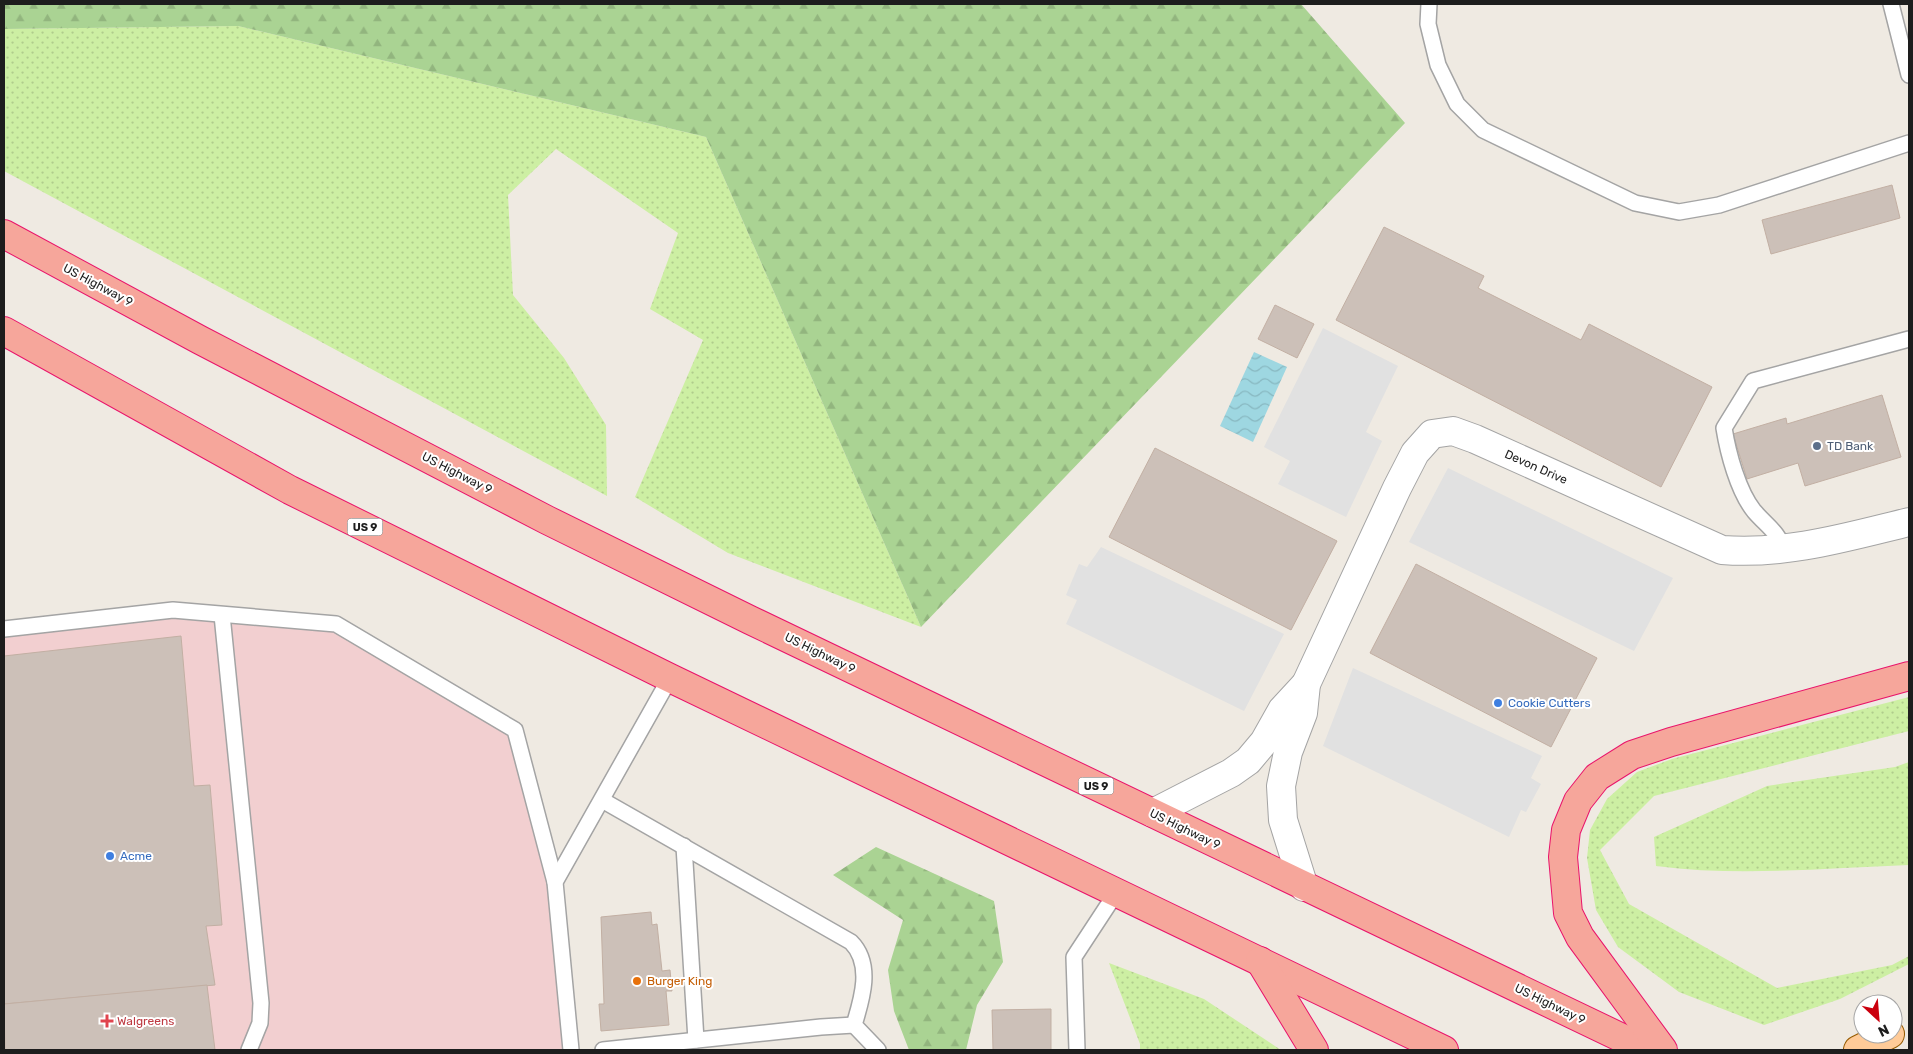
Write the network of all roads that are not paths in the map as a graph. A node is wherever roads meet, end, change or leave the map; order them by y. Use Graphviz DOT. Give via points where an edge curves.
graph roads {
  1 [pos="1429,4"];
  2 [pos="1891,4"];
  3 [pos="1909,75"];
  4 [pos="1909,143"];
  5 [pos="4,234"];
  6 [pos="4,332"];
  7 [pos="1909,340"];
  8 [pos="1909,522"];
  9 [pos="1785,550"];
  10 [pos="222,615"];
  11 [pos="4,629"];
  12 [pos="1909,676"];
  13 [pos="670,678"];
  14 [pos="1306,684"];
  15 [pos="602,800"];
  16 [pos="1153,813"];
  17 [pos="684,846"];
  18 [pos="555,882"];
  19 [pos="1304,886"];
  20 [pos="1116,893"];
  21 [pos="1260,961"];
  22 [pos="854,1026"];
  23 [pos="696,1040"];
  24 [pos="1870,1044"];
  25 [pos="249,1050"];
  26 [pos="571,1050"];
  27 [pos="603,1050"];
  28 [pos="878,1050"];
  29 [pos="1077,1050"];
  30 [pos="1314,1050"];
  31 [pos="1444,1050"];
  32 [pos="1647,1050"];
  33 [pos="1663,1050"];
  34 [pos="1858,1050"];
  1 -- 4 [label="lane" via="1428,24 1438,65 1457,104 1483,130 1635,203 1679,212 1719,205"];
  2 -- 3 [label="lane"];
  5 -- 16 [label="highway, US Highway 9 / US 9" via="200,340 538,515"];
  6 -- 13 [label="highway, US 9" via="290,490"];
  7 -- 9 [label="lane" via="1753,382 1724,428 1730,461 1753,509 1779,535"];
  8 -- 9 [label="street, Devon Drive"];
  9 -- 14 [label="street, Devon Drive" via="1722,550 1475,439 1453,431 1432,434 1415,453 1396,488"];
  10 -- 11 [label="lane" via="173,610"];
  10 -- 18 [label="lane" via="336,624 515,730"];
  10 -- 25 [label="lane" via="261,1003 260,1023"];
  12 -- 33 [label="highway" via="1671,742 1632,756 1597,777 1578,801 1566,830 1562,857 1568,913 1580,937"];
  13 -- 15 [label="lane"];
  13 -- 20 [label="highway, US 9"];
  14 -- 16 [label="street" via="1282,710 1264,742 1248,761"];
  14 -- 19 [label="street" via="1303,713 1288,752 1281,786 1282,820"];
  15 -- 17 [label="lane"];
  15 -- 18 [label="lane"];
  16 -- 19 [label="highway, US Highway 9 / US 9"];
  17 -- 22 [label="lane" via="858,949 864,976"];
  17 -- 23 [label="lane"];
  18 -- 26 [label="lane"];
  19 -- 32 [label="highway, US Highway 9 / US 9"];
  20 -- 21 [label="highway, US 9"];
  20 -- 29 [label="lane" via="1074,957"];
  21 -- 30 [label="highway"];
  21 -- 31 [label="highway, US 9"];
  22 -- 23 [label="lane"];
  22 -- 28 [label="lane"];
  23 -- 27 [label="lane"];
  24 -- 34 [label="main road"];
}
